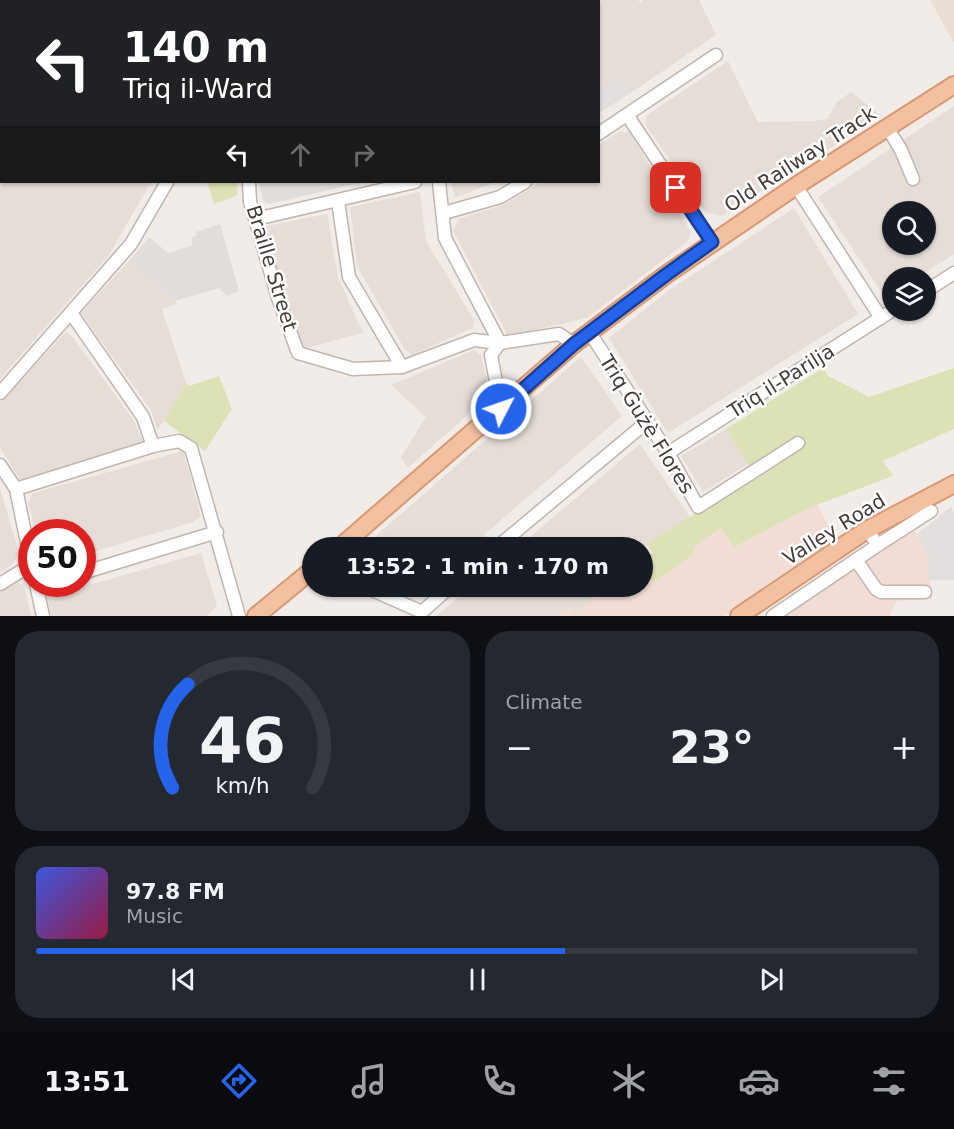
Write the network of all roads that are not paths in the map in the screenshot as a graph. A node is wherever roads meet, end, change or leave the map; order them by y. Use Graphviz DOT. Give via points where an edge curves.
graph roads {
  1 [pos="716,56"];
  2 [pos="954,85"];
  3 [pos="627,116"];
  4 [pos="887,127"];
  5 [pos="600,133"];
  6 [pos="913,179"];
  7 [pos="166,183"];
  8 [pos="249,183"];
  9 [pos="411,183"];
  10 [pos="439,183"];
  11 [pos="523,183"];
  12 [pos="796,186"];
  13 [pos="338,201"];
  14 [pos="444,213"];
  15 [pos="256,219"];
  16 [pos="712,242"];
  17 [pos="954,273"];
  18 [pos="936,285"];
  19 [pos="70,313"];
  20 [pos="881,318"];
  21 [pos="590,333"];
  22 [pos="500,343"];
  23 [pos="574,344"];
  24 [pos="402,367"];
  25 [pos="0,393"];
  26 [pos="501,409"];
  27 [pos="648,421"];
  28 [pos="798,443"];
  29 [pos="153,446"];
  30 [pos="668,453"];
  31 [pos="0,465"];
  32 [pos="954,484"];
  33 [pos="16,489"];
  34 [pos="931,511"];
  35 [pos="22,519"];
  36 [pos="867,530"];
  37 [pos="217,532"];
  38 [pos="352,537"];
  39 [pos="509,537"];
  40 [pos="878,545"];
  41 [pos="856,560"];
  42 [pos="96,569"];
  43 [pos="18,574"];
  44 [pos="302,578"];
  45 [pos="0,584"];
  46 [pos="925,592"];
  47 [pos="41,597"];
  48 [pos="388,597"];
  49 [pos="439,597"];
  50 [pos="43,616"];
  51 [pos="239,616"];
  52 [pos="256,616"];
  53 [pos="740,616"];
  54 [pos="773,616"];
  1 -- 3 [label="street"];
  2 -- 4 [label="main road, Old Railway Track"];
  3 -- 5 [label="street"];
  3 -- 16 [label="street"];
  4 -- 6 [label="street"];
  4 -- 12 [label="main road, Old Railway Track"];
  7 -- 19 [label="street" via="131,244"];
  8 -- 15 [label="street, Braille Street"];
  9 -- 13 [label="street"];
  10 -- 14 [label="street"];
  11 -- 14 [label="street" via="500,197"];
  12 -- 16 [label="main road, Old Railway Track"];
  12 -- 20 [label="street"];
  13 -- 15 [label="street"];
  13 -- 24 [label="street" via="349,277"];
  14 -- 22 [label="street" via="445,238"];
  15 -- 24 [label="street, Braille Street" via="298,353 353,369"];
  16 -- 21 [label="main road, Old Railway Track"];
  17 -- 18 [label="street"];
  19 -- 25 [label="street"];
  19 -- 29 [label="street" via="143,417"];
  20 -- 30 [label="street, Triq il-Parilja"];
  21 -- 23 [label="main road, Old Railway Track"];
  21 -- 27 [label="street, Triq Ġużè Flores"];
  22 -- 23 [label="street" via="559,334"];
  22 -- 24 [label="street" via="474,340"];
  22 -- 26 [label="street" via="491,355"];
  23 -- 26 [label="main road, Old Railway Track"];
  26 -- 38 [label="main road, Old Railway Track"];
  27 -- 30 [label="street, Triq Ġużè Flores"];
  27 -- 39 [label="street"];
  28 -- 30 [label="street, Triq Ġużè Flores" via="698,507"];
  29 -- 33 [label="street"];
  29 -- 37 [label="street" via="178,441 191,448"];
  31 -- 33 [label="street"];
  32 -- 36 [label="main road, Valley Road"];
  33 -- 35 [label="street"];
  34 -- 40 [label="street"];
  36 -- 40 [label="street"];
  36 -- 53 [label="main road, Valley Road"];
  37 -- 42 [label="street"];
  37 -- 51 [label="street"];
  40 -- 41 [label="street"];
  41 -- 46 [label="street" via="881,592"];
  41 -- 54 [label="street"];
  43 -- 45 [label="street"];
  44 -- 52 [label="main road"];
  47 -- 50 [label="street"];
  48 -- 49 [label="street" via="422,612"];
}
